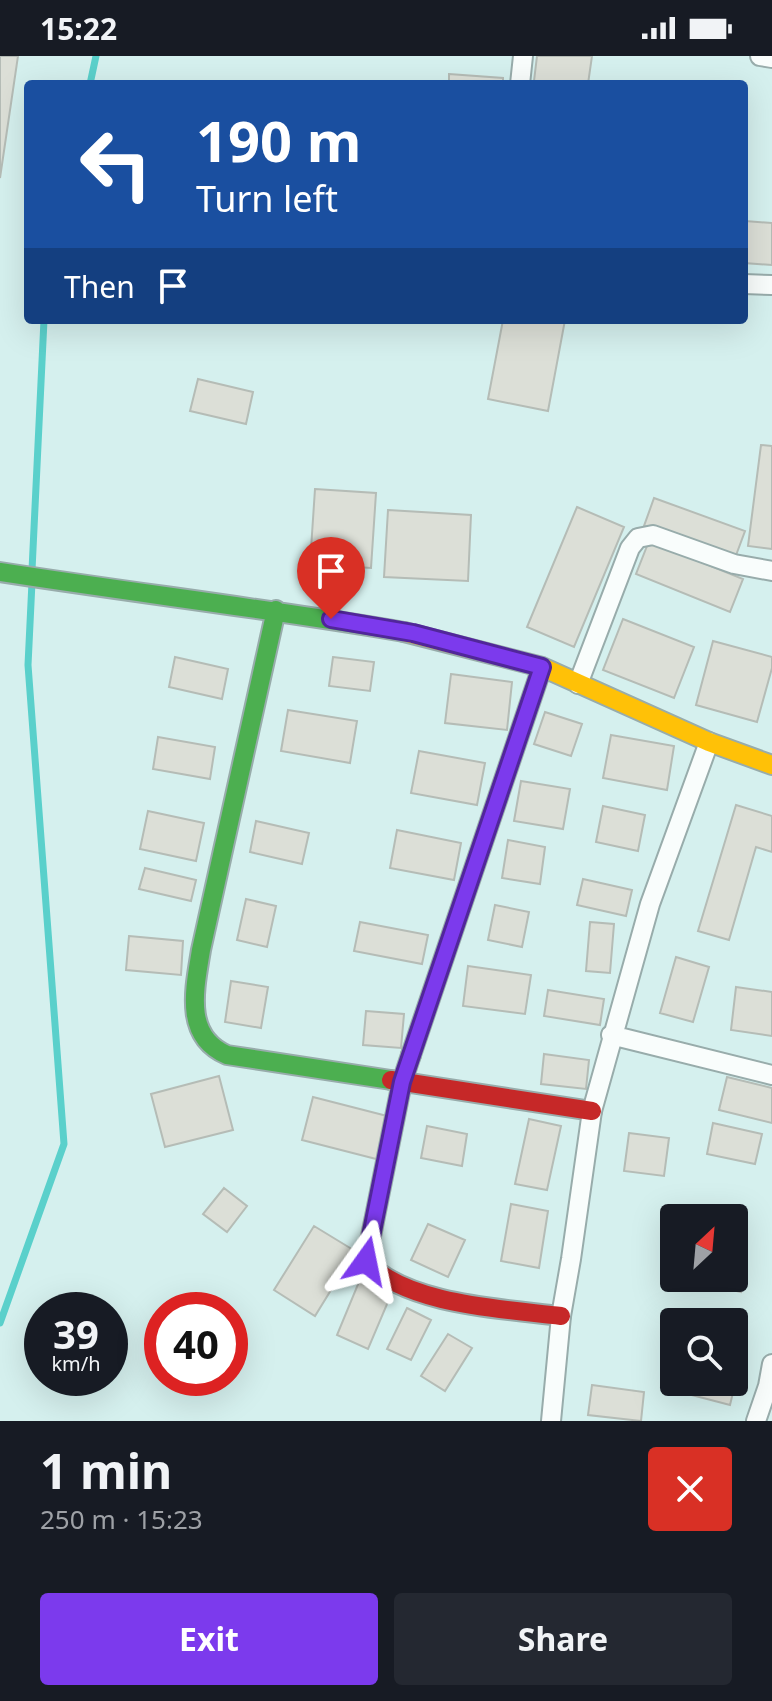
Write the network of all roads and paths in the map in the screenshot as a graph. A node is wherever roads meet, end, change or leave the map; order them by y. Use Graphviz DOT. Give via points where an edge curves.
graph roads {
  1 [pos="523,56"];
  2 [pos="760,56"];
  3 [pos="772,58"];
  4 [pos="520,80"];
  5 [pos="748,284"];
  6 [pos="772,285"];
  7 [pos="772,571"];
  8 [pos="0,572"];
  9 [pos="276,610"];
  10 [pos="542,667"];
  11 [pos="578,684"];
  12 [pos="709,742"];
  13 [pos="772,765"];
  14 [pos="611,1035"];
  15 [pos="772,1075"];
  16 [pos="402,1082"];
  17 [pos="592,1111"];
  18 [pos="561,1316"];
  19 [pos="772,1364"];
  20 [pos="551,1421"];
  21 [pos="756,1421"];
  1 -- 4 [label="street"];
  2 -- 3 [label="street"];
  5 -- 6 [label="street"];
  7 -- 11 [label="street" via="734,564 653,535 638,538"];
  8 -- 9 [label="street"];
  9 -- 10 [label="street" via="413,633"];
  9 -- 16 [label="street" via="207,923 195,1016 209,1045 227,1055"];
  10 -- 11 [label="street"];
  10 -- 16 [label="street"];
  11 -- 12 [label="street"];
  12 -- 13 [label="street"];
  12 -- 14 [label="street" via="650,904"];
  14 -- 15 [label="street"];
  14 -- 17 [label="street"];
  16 -- 17 [label="street"];
  16 -- 18 [label="street" via="366,1261 369,1269 396,1284 460,1301"];
  17 -- 18 [label="street"];
  18 -- 20 [label="street"];
  19 -- 21 [label="street"];
}
